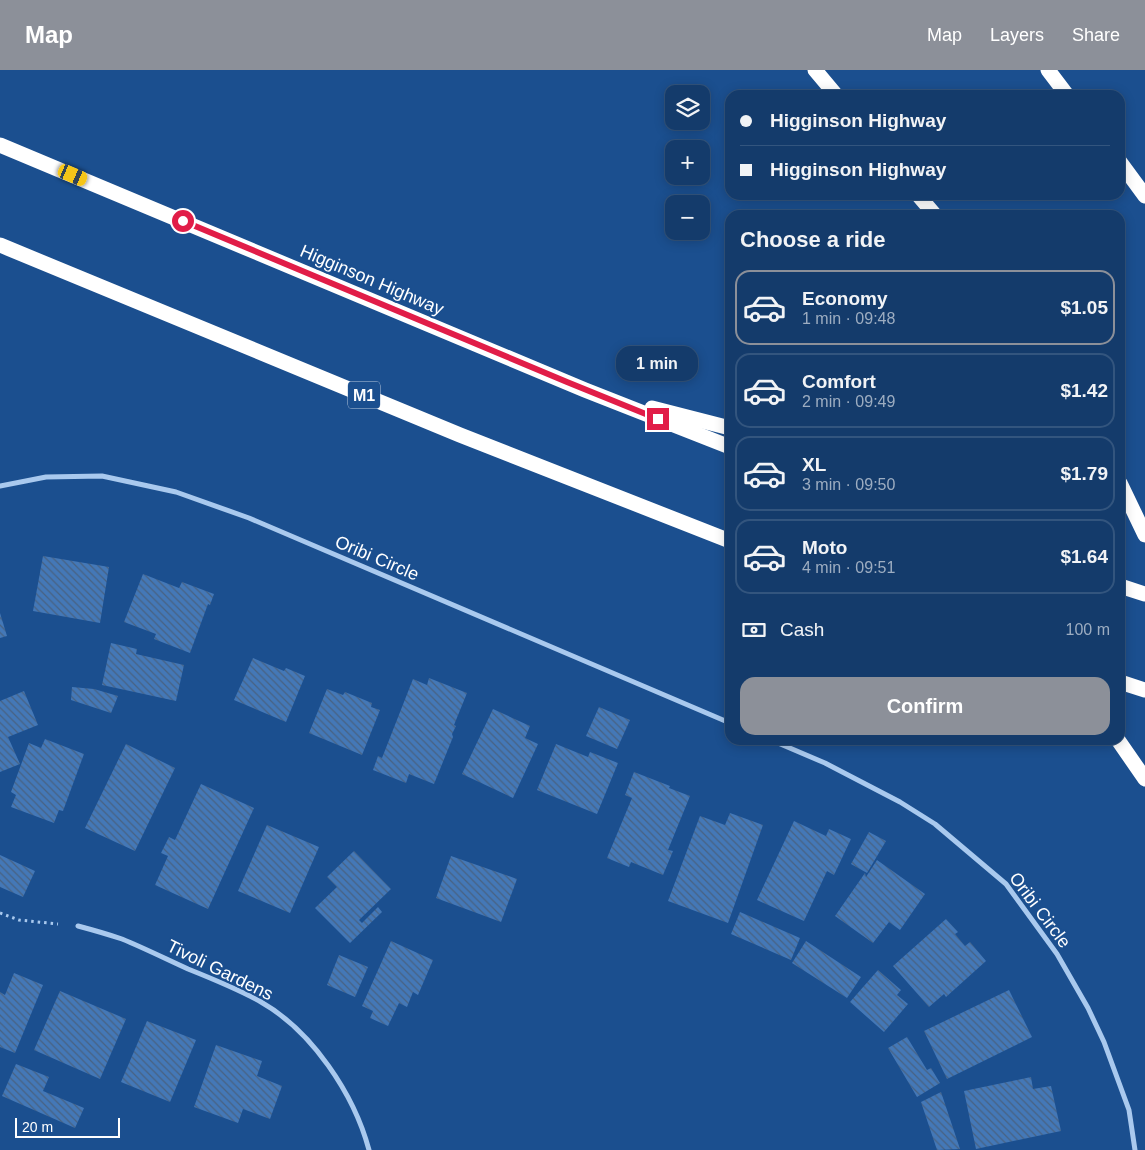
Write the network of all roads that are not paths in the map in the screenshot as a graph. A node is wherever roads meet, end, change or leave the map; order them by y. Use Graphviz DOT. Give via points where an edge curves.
graph roads {
  1 [pos="815,70"];
  2 [pos="1048,70"];
  3 [pos="832,90"];
  4 [pos="1063,90"];
  5 [pos="0,144"];
  6 [pos="1125,169"];
  7 [pos="1145,196"];
  8 [pos="922,200"];
  9 [pos="931,210"];
  10 [pos="0,244"];
  11 [pos="585,390"];
  12 [pos="725,427"];
  13 [pos="725,445"];
  14 [pos="0,486"];
  15 [pos="1125,493"];
  16 [pos="1145,535"];
  17 [pos="725,538"];
  18 [pos="1125,588"];
  19 [pos="1145,594"];
  20 [pos="1125,684"];
  21 [pos="1145,690"];
  22 [pos="725,721"];
  23 [pos="783,745"];
  24 [pos="1121,745"];
  25 [pos="1145,779"];
  26 [pos="78,926"];
  27 [pos="369,1150"];
  28 [pos="1134,1150"];
  1 -- 3 [label="highway"];
  2 -- 4 [label="highway"];
  5 -- 11 [label="highway, Higginson Highway"];
  6 -- 7 [label="highway"];
  8 -- 9 [label="highway"];
  10 -- 17 [label="highway, M1" via="460,435"];
  11 -- 12 [label="highway"];
  11 -- 13 [label="highway, Higginson Highway"];
  14 -- 22 [label="street, Oribi Circle" via="46,477 102,476 176,492 249,518"];
  15 -- 16 [label="highway"];
  18 -- 19 [label="highway"];
  20 -- 21 [label="highway"];
  23 -- 28 [label="street, Oribi Circle" via="826,763 936,824 1006,884 1057,954 1088,1008 1129,1110"];
  24 -- 25 [label="highway"];
  26 -- 27 [label="street, Tivoli Gardens" via="122,940 240,991 288,1021 311,1043 333,1073 349,1100"];
}
